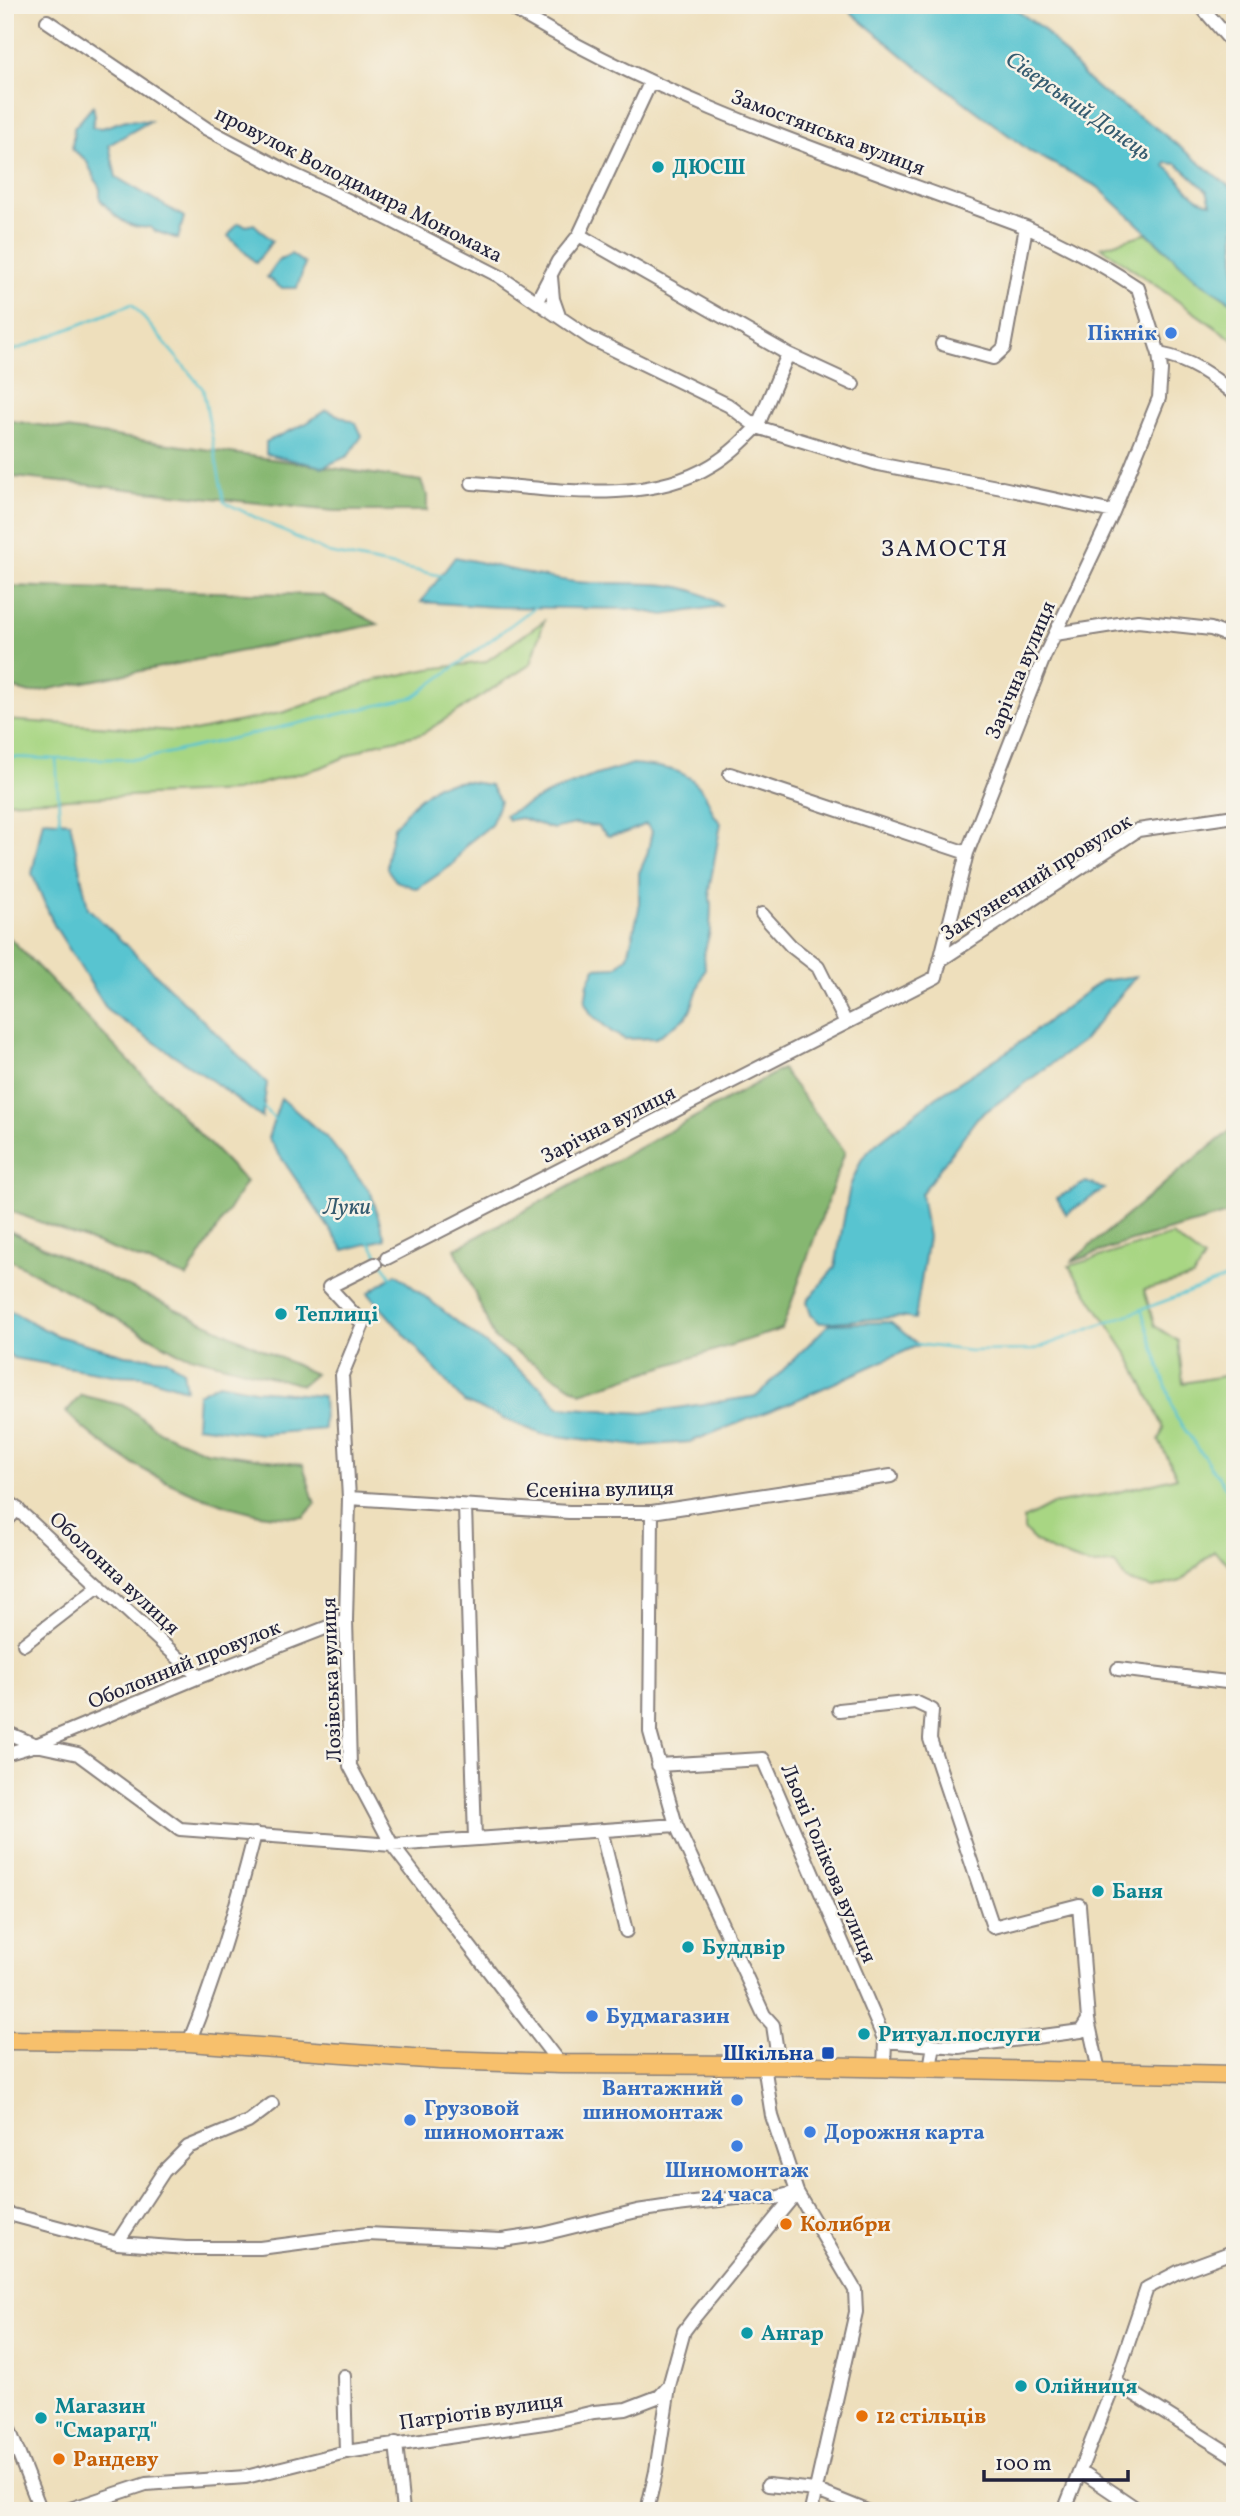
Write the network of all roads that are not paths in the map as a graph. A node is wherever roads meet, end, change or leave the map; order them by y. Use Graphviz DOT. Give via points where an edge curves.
graph roads {
  1 [pos="507,5"];
  2 [pos="1200,5"];
  3 [pos="47,21"];
  4 [pos="1235,46"];
  5 [pos="650,83"];
  6 [pos="1026,227"];
  7 [pos="579,235"];
  8 [pos="551,277"];
  9 [pos="515,286"];
  10 [pos="1139,288"];
  11 [pos="537,301"];
  12 [pos="559,316"];
  13 [pos="943,344"];
  14 [pos="788,354"];
  15 [pos="1159,355"];
  16 [pos="853,384"];
  17 [pos="1235,395"];
  18 [pos="757,427"];
  19 [pos="472,483"];
  20 [pos="1113,512"];
  21 [pos="1055,634"];
  22 [pos="1235,638"];
  23 [pos="730,774"];
  24 [pos="1235,816"];
  25 [pos="967,853"];
  26 [pos="762,914"];
  27 [pos="942,959"];
  28 [pos="846,1023"];
  29 [pos="329,1287"];
  30 [pos="891,1476"];
  31 [pos="5,1498"];
  32 [pos="349,1498"];
  33 [pos="465,1506"];
  34 [pos="18,1509"];
  35 [pos="652,1512"];
  36 [pos="5,1522"];
  37 [pos="100,1585"];
  38 [pos="346,1620"];
  39 [pos="24,1644"];
  40 [pos="1118,1669"];
  41 [pos="199,1677"];
  42 [pos="1235,1683"];
  43 [pos="839,1710"];
  44 [pos="5,1732"];
  45 [pos="36,1745"];
  46 [pos="5,1754"];
  47 [pos="658,1765"];
  48 [pos="676,1825"];
  49 [pos="601,1830"];
  50 [pos="255,1835"];
  51 [pos="475,1839"];
  52 [pos="392,1845"];
  53 [pos="626,1931"];
  54 [pos="1088,2020"];
  55 [pos="5,2040"];
  56 [pos="885,2041"];
  57 [pos="189,2042"];
  58 [pos="934,2045"];
  59 [pos="560,2064"];
  60 [pos="772,2065"];
  61 [pos="884,2067"];
  62 [pos="930,2068"];
  63 [pos="1099,2071"];
  64 [pos="1235,2075"];
  65 [pos="272,2104"];
  66 [pos="797,2192"];
  67 [pos="5,2213"];
  68 [pos="117,2243"];
  69 [pos="1232,2257"];
  70 [pos="344,2376"];
  71 [pos="1115,2382"];
  72 [pos="669,2386"];
  73 [pos="5,2419"];
  74 [pos="396,2443"];
  75 [pos="346,2452"];
  76 [pos="1235,2457"];
  77 [pos="1082,2471"];
  78 [pos="768,2485"];
  79 [pos="815,2490"];
  80 [pos="41,2511"];
  81 [pos="64,2511"];
  82 [pos="403,2511"];
  83 [pos="647,2511"];
  84 [pos="811,2511"];
  85 [pos="867,2511"];
  86 [pos="1064,2511"];
  87 [pos="1140,2511"];
  1 -- 5 [label="street, Замостянська вулиця"];
  2 -- 4 [label="street"];
  3 -- 9 [label="street, провулок Володимира Мономаха" via="207,129"];
  5 -- 6 [label="street, Замостянська вулиця"];
  5 -- 7 [label="street"];
  6 -- 10 [label="street, Замостянська вулиця"];
  6 -- 13 [label="street" via="1004,348 993,358"];
  7 -- 8 [label="street"];
  7 -- 14 [label="street"];
  8 -- 9 [label="street, провулок Володимира Мономаха" via="535,286"];
  8 -- 11 [label="street"];
  8 -- 12 [label="street"];
  9 -- 11 [label="street, провулок Володимира Мономаха"];
  10 -- 15 [label="street, Зарічна вулиця"];
  11 -- 12 [label="street, провулок Володимира Мономаха"];
  12 -- 18 [label="street, провулок Володимира Мономаха" via="590,338 728,405"];
  14 -- 16 [label="street"];
  14 -- 18 [label="street"];
  15 -- 17 [label="street" via="1188,361"];
  15 -- 20 [label="street, Зарічна вулиця" via="1159,398"];
  18 -- 19 [label="street" via="709,467 652,488 608,492"];
  18 -- 20 [label="street" via="878,464"];
  20 -- 21 [label="street, Зарічна вулиця"];
  21 -- 22 [label="street" via="1138,621 1211,629"];
  21 -- 25 [label="street, Зарічна вулиця"];
  23 -- 25 [label="street"];
  24 -- 27 [label="street, Закузнечний провулок" via="1138,830"];
  25 -- 27 [label="street, Зарічна вулиця"];
  26 -- 28 [label="street" via="818,967"];
  27 -- 28 [label="street, Зарічна вулиця" via="936,977"];
  28 -- 29 [label="street, Зарічна вулиця"];
  29 -- 32 [label="street, Лозівська вулиця" via="363,1324 342,1375"];
  30 -- 35 [label="street, Єсеніна вулиця"];
  31 -- 34 [label="street, Оболонна вулиця"];
  32 -- 33 [label="street, Єсеніна вулиця"];
  32 -- 38 [label="street, Лозівська вулиця"];
  33 -- 35 [label="street, Єсеніна вулиця"];
  33 -- 51 [label="street"];
  34 -- 36 [label="street"];
  34 -- 37 [label="street, Оболонна вулиця"];
  35 -- 47 [label="street" via="650,1732"];
  37 -- 39 [label="street"];
  37 -- 41 [label="street, Оболонна вулиця"];
  38 -- 41 [label="street, Оболонний провулок"];
  38 -- 52 [label="street, Лозівська вулиця" via="350,1766"];
  40 -- 42 [label="street"];
  41 -- 45 [label="street, Оболонний провулок"];
  43 -- 54 [label="street" via="915,1702 932,1710 930,1739 993,1927 1079,1905"];
  44 -- 45 [label="street"];
  45 -- 46 [label="street, Оболонний провулок"];
  45 -- 50 [label="street" via="78,1754 180,1829"];
  47 -- 48 [label="street"];
  47 -- 56 [label="street, Льоні Голікова вулиця" via="764,1759"];
  48 -- 49 [label="street"];
  48 -- 60 [label="street" via="764,2015 773,2025"];
  49 -- 51 [label="street"];
  49 -- 53 [label="street"];
  50 -- 52 [label="street"];
  50 -- 57 [label="street" via="216,1975"];
  51 -- 52 [label="street"];
  52 -- 59 [label="street, Лозівська вулиця"];
  54 -- 58 [label="street" via="1081,2031 960,2047"];
  54 -- 63 [label="street"];
  55 -- 57 [label="highway"];
  56 -- 58 [label="street"];
  56 -- 61 [label="street, Льоні Голікова вулиця"];
  57 -- 59 [label="highway"];
  58 -- 62 [label="street"];
  59 -- 60 [label="highway"];
  60 -- 61 [label="highway"];
  60 -- 66 [label="street" via="772,2116"];
  61 -- 62 [label="highway"];
  62 -- 63 [label="highway"];
  63 -- 64 [label="highway"];
  65 -- 68 [label="street" via="248,2122 188,2147 164,2171"];
  66 -- 68 [label="street" via="636,2211 502,2240 367,2234 260,2248"];
  66 -- 72 [label="street" via="684,2331"];
  66 -- 79 [label="street" via="855,2290 856,2312"];
  67 -- 68 [label="street"];
  69 -- 71 [label="street" via="1178,2272 1147,2288"];
  70 -- 75 [label="street"];
  71 -- 76 [label="street"];
  71 -- 77 [label="street"];
  72 -- 74 [label="street, Патріотів вулиця" via="660,2396 626,2409"];
  72 -- 83 [label="street"];
  73 -- 80 [label="street"];
  74 -- 75 [label="street, Патріотів вулиця"];
  74 -- 82 [label="street"];
  75 -- 81 [label="street, Патріотів вулиця" via="246,2477 146,2484"];
  77 -- 86 [label="street"];
  77 -- 87 [label="street"];
  78 -- 79 [label="street"];
  79 -- 84 [label="street"];
  79 -- 85 [label="street"];
}
